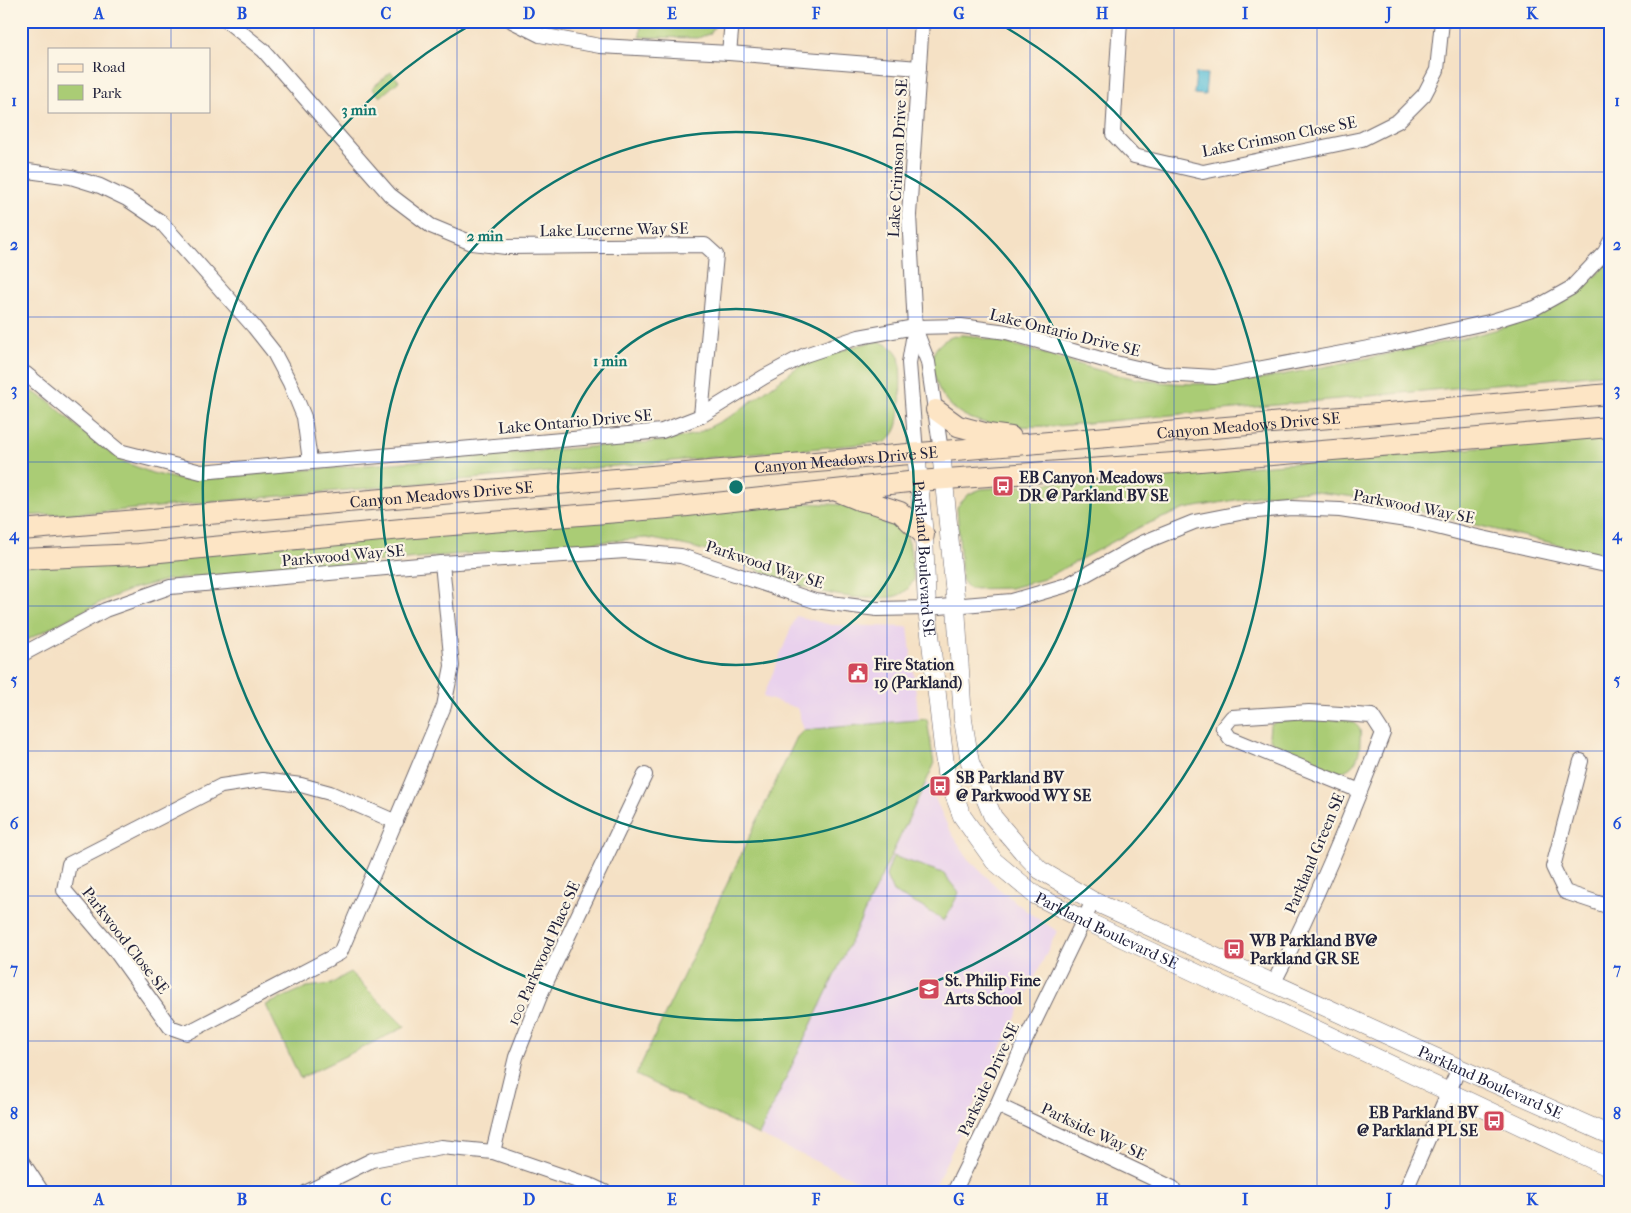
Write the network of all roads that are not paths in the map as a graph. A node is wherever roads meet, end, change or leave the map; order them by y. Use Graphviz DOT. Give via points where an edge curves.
graph roads {
  1 [pos="227,21"];
  2 [pos="512,21"];
  3 [pos="732,21"];
  4 [pos="922,21"];
  5 [pos="1120,21"];
  6 [pos="1442,21"];
  7 [pos="729,53"];
  8 [pos="919,68"];
  9 [pos="21,170"];
  10 [pos="1610,242"];
  11 [pos="915,327"];
  12 [pos="21,372"];
  13 [pos="1610,394"];
  14 [pos="936,410"];
  15 [pos="702,416"];
  16 [pos="1610,427"];
  17 [pos="1061,442"];
  18 [pos="941,451"];
  19 [pos="916,453"];
  20 [pos="310,461"];
  21 [pos="945,479"];
  22 [pos="918,481"];
  23 [pos="833,490"];
  24 [pos="21,530"];
  25 [pos="924,535"];
  26 [pos="21,559"];
  27 [pos="442,563"];
  28 [pos="1610,566"];
  29 [pos="956,606"];
  30 [pos="927,608"];
  31 [pos="21,655"];
  32 [pos="1581,761"];
  33 [pos="645,775"];
  34 [pos="1360,791"];
  35 [pos="396,822"];
  36 [pos="1016,844"];
  37 [pos="994,861"];
  38 [pos="1093,901"];
  39 [pos="1610,907"];
  40 [pos="1084,920"];
  41 [pos="1274,982"];
  42 [pos="1459,1068"];
  43 [pos="1448,1092"];
  44 [pos="997,1105"];
  45 [pos="1610,1135"];
  46 [pos="493,1152"];
  47 [pos="21,1160"];
  48 [pos="1610,1168"];
  49 [pos="42,1192"];
  50 [pos="307,1192"];
  51 [pos="606,1192"];
  52 [pos="954,1192"];
  53 [pos="1174,1192"];
  54 [pos="1405,1192"];
  1 -- 15 [label="street, Lake Lucerne Way SE" via="263,50 390,195 431,226 472,243 506,248 705,245 716,255"];
  2 -- 7 [label="street" via="540,35 600,46"];
  3 -- 7 [label="street"];
  4 -- 8 [label="street, Lake Crimson Drive SE"];
  5 -- 6 [label="street, Lake Crimson Close SE" via="1113,134 1134,156 1203,172 1362,138 1398,121 1424,95 1437,70"];
  7 -- 8 [label="street"];
  8 -- 11 [label="street, Lake Crimson Drive SE" via="909,215"];
  9 -- 20 [label="street" via="71,177 100,186 127,199 161,222 273,351 304,416"];
  10 -- 11 [label="street, Lake Ontario Drive SE" via="1605,252 1570,288 1535,308 1490,322 1395,343 1215,377 1163,374 1007,332 961,326"];
  11 -- 14 [label="street, Lake Crimson Drive SE" via="928,362"];
  11 -- 15 [label="street, Lake Ontario Drive SE" via="859,337 805,355"];
  11 -- 19 [label="street, Lake Crimson Drive SE" via="909,363"];
  12 -- 20 [label="street, Lake Ontario Drive SE" via="120,451 201,472"];
  13 -- 17 [label="main road, Canyon Meadows Drive SE"];
  14 -- 17 [label="main road" via="958,426 988,434"];
  14 -- 18 [label="street, Lake Crimson Drive SE"];
  15 -- 20 [label="street, Lake Ontario Drive SE" via="662,430"];
  16 -- 21 [label="main road, Canyon Meadows Drive SE"];
  17 -- 18 [label="main road, Canyon Meadows Drive SE"];
  18 -- 19 [label="main road, Canyon Meadows Drive SE"];
  18 -- 21 [label="street, Parkland Boulevard SE"];
  19 -- 22 [label="street, Parkland Boulevard SE"];
  19 -- 24 [label="main road, Canyon Meadows Drive SE"];
  21 -- 22 [label="main road, Canyon Meadows Drive SE"];
  21 -- 29 [label="street, Parkland Boulevard SE"];
  22 -- 23 [label="main road, Canyon Meadows Drive SE"];
  22 -- 25 [label="street, Parkland Boulevard SE"];
  23 -- 25 [label="main road" via="900,512"];
  23 -- 26 [label="main road, Canyon Meadows Drive SE" via="669,508 139,554"];
  25 -- 30 [label="street, Parkland Boulevard SE"];
  27 -- 30 [label="street, Parkwood Way SE" via="626,551 681,556 815,601 877,609"];
  27 -- 31 [label="street, Parkwood Way SE" via="170,587 104,610"];
  27 -- 35 [label="street, Parkwood Close SE" via="452,666 444,706"];
  28 -- 29 [label="street, Parkwood Way SE" via="1413,521 1340,510 1291,508 1245,512 1194,522 1142,543 1067,585 1012,601"];
  29 -- 30 [label="street, Parkwood Way SE"];
  29 -- 36 [label="street, Parkland Boulevard SE" via="963,720 970,762 993,817"];
  30 -- 37 [label="street, Parkland Boulevard SE" via="946,773 962,816"];
  32 -- 39 [label="street" via="1553,867 1565,892"];
  33 -- 46 [label="street, 100 Parkwood Place SE" via="516,1057"];
  34 -- 34 [label="street, Parkland Green SE" via="1383,733 1372,716 1309,712 1232,717 1223,728 1230,738"];
  34 -- 41 [label="street, Parkland Green SE" via="1295,943"];
  35 -- 35 [label="street, Parkwood Close SE" via="340,953 187,1032 170,1027 114,949 64,890 69,864 221,786 262,780 301,785 330,793"];
  36 -- 37 [label="street"];
  36 -- 38 [label="street, Parkland Boulevard SE" via="1040,870"];
  37 -- 40 [label="street, Parkland Boulevard SE" via="1035,895"];
  38 -- 40 [label="street, Parkside Drive SE"];
  38 -- 41 [label="street, Parkland Boulevard SE"];
  40 -- 43 [label="street, Parkland Boulevard SE"];
  40 -- 44 [label="street, Parkside Drive SE"];
  41 -- 42 [label="street, Parkland Boulevard SE"];
  42 -- 43 [label="street"];
  42 -- 45 [label="street, Parkland Boulevard SE"];
  43 -- 48 [label="street, Parkland Boulevard SE"];
  43 -- 54 [label="street"];
  44 -- 52 [label="street, Parkside Drive SE"];
  44 -- 53 [label="street, Parkside Way SE" via="1173,1188"];
  46 -- 50 [label="street" via="441,1147 372,1160"];
  46 -- 51 [label="street"];
  47 -- 49 [label="street"];
}
